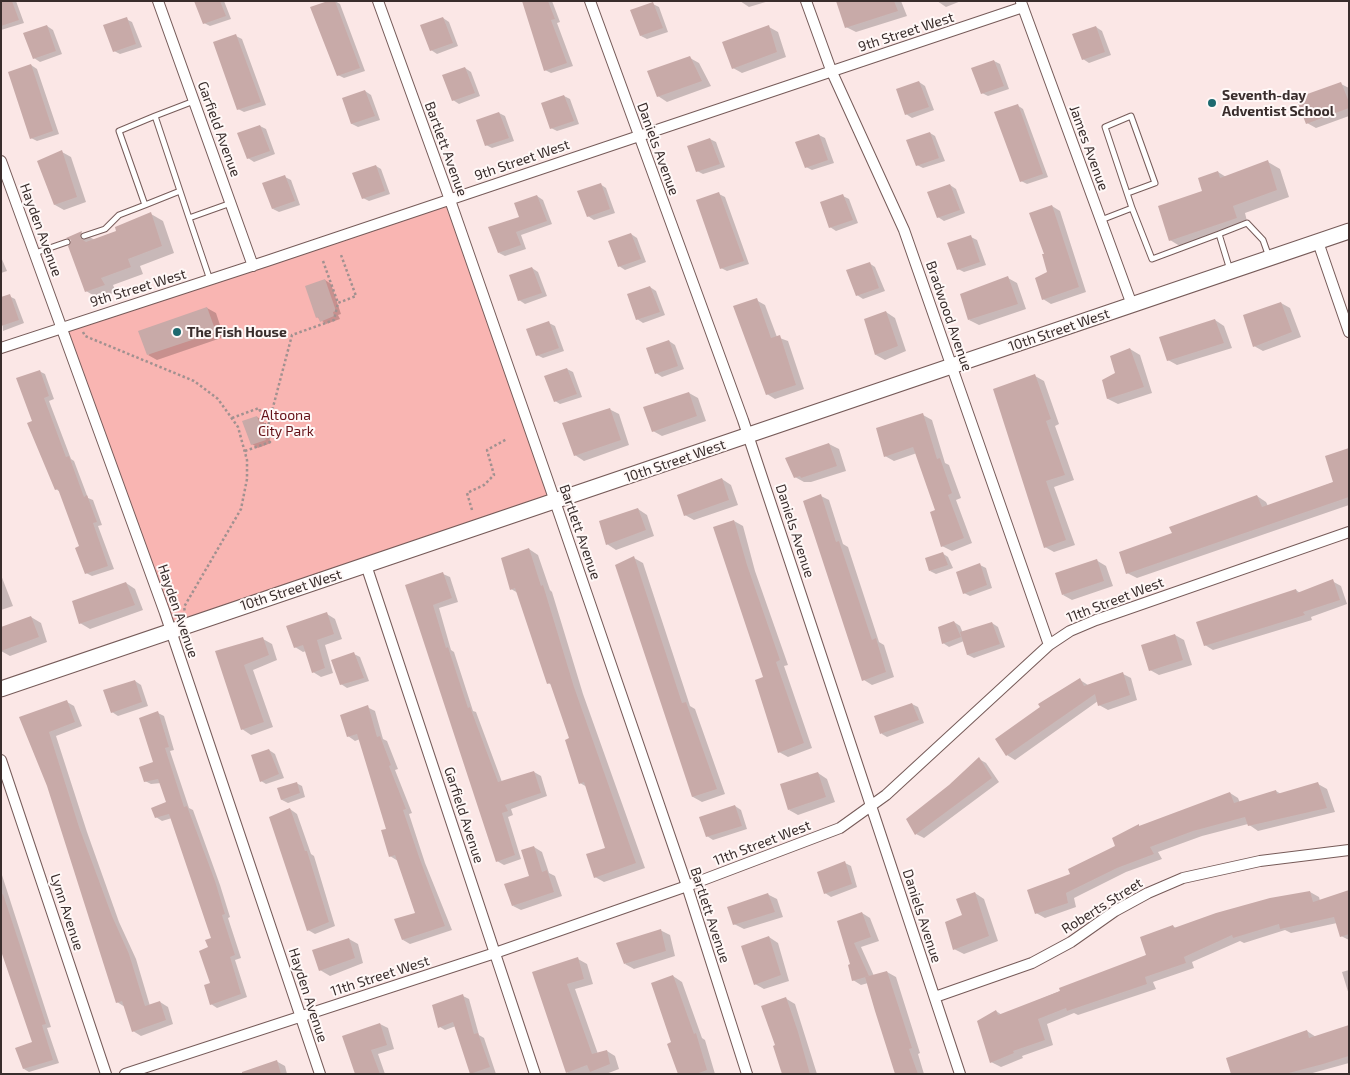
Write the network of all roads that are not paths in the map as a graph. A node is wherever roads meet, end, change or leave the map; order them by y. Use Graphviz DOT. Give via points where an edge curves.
graph roads {
  1 [pos="158,1"];
  2 [pos="378,1"];
  3 [pos="590,1"];
  4 [pos="806,1"];
  5 [pos="1022,4"];
  6 [pos="831,70"];
  7 [pos="194,100"];
  8 [pos="155,116"];
  9 [pos="638,136"];
  10 [pos="1,161"];
  11 [pos="180,191"];
  12 [pos="1128,193"];
  13 [pos="450,200"];
  14 [pos="232,203"];
  15 [pos="145,204"];
  16 [pos="1132,208"];
  17 [pos="189,218"];
  18 [pos="1101,220"];
  19 [pos="1349,231"];
  20 [pos="1219,234"];
  21 [pos="84,236"];
  22 [pos="67,242"];
  23 [pos="1318,242"];
  24 [pos="34,253"];
  25 [pos="1269,258"];
  26 [pos="253,266"];
  27 [pos="1230,271"];
  28 [pos="210,280"];
  29 [pos="1132,305"];
  30 [pos="60,327"];
  31 [pos="1349,332"];
  32 [pos="1,348"];
  33 [pos="952,366"];
  34 [pos="748,436"];
  35 [pos="554,501"];
  36 [pos="1349,532"];
  37 [pos="366,565"];
  38 [pos="170,630"];
  39 [pos="1049,645"];
  40 [pos="1,689"];
  41 [pos="1,760"];
  42 [pos="871,806"];
  43 [pos="1349,850"];
  44 [pos="687,886"];
  45 [pos="495,953"];
  46 [pos="935,998"];
  47 [pos="301,1016"];
  48 [pos="106,1074"];
  49 [pos="125,1074"];
  50 [pos="320,1074"];
  51 [pos="535,1074"];
  52 [pos="747,1074"];
  53 [pos="960,1074"];
  1 -- 7 [label="street, Garfield Avenue"];
  2 -- 13 [label="street, Bartlett Avenue"];
  3 -- 9 [label="street, Daniels Avenue"];
  4 -- 6 [label="street, Bradwood Avenue"];
  5 -- 6 [label="street, 9th Street West"];
  5 -- 18 [label="street, James Avenue"];
  6 -- 9 [label="street, 9th Street West"];
  6 -- 33 [label="street, Bradwood Avenue" via="904,230"];
  7 -- 8 [label="lane"];
  7 -- 14 [label="street, Garfield Avenue"];
  8 -- 11 [label="lane"];
  8 -- 15 [label="lane" via="119,131"];
  9 -- 13 [label="street, 9th Street West"];
  9 -- 34 [label="street, Daniels Avenue"];
  10 -- 24 [label="street, Hayden Avenue"];
  11 -- 15 [label="lane"];
  11 -- 17 [label="lane"];
  12 -- 12 [label="lane" via="1105,127 1131,116 1155,183"];
  12 -- 16 [label="lane"];
  13 -- 26 [label="street, 9th Street West"];
  13 -- 35 [label="street, Bartlett Avenue"];
  14 -- 17 [label="lane"];
  14 -- 26 [label="street, Garfield Avenue"];
  15 -- 21 [label="lane" via="119,215 105,229"];
  16 -- 18 [label="lane"];
  16 -- 20 [label="lane" via="1152,259"];
  17 -- 28 [label="lane"];
  18 -- 29 [label="street, James Avenue"];
  19 -- 23 [label="street, 10th Street West"];
  20 -- 25 [label="lane" via="1247,223 1263,240"];
  20 -- 27 [label="lane"];
  22 -- 24 [label="lane"];
  23 -- 25 [label="street, 10th Street West"];
  23 -- 31 [label="street"];
  24 -- 30 [label="street, Hayden Avenue"];
  25 -- 27 [label="street, 10th Street West"];
  26 -- 28 [label="street, 9th Street West"];
  27 -- 29 [label="street, 10th Street West"];
  28 -- 30 [label="street, 9th Street West"];
  29 -- 33 [label="street, 10th Street West"];
  30 -- 32 [label="street, 9th Street West"];
  30 -- 38 [label="street, Hayden Avenue"];
  33 -- 34 [label="street, 10th Street West"];
  33 -- 39 [label="street, Bradwood Avenue"];
  34 -- 35 [label="street, 10th Street West"];
  34 -- 42 [label="street, Daniels Avenue"];
  35 -- 37 [label="street, 10th Street West"];
  35 -- 44 [label="street, Bartlett Avenue"];
  36 -- 39 [label="street, 11th Street West" via="1096,620"];
  37 -- 38 [label="street, 10th Street West"];
  37 -- 45 [label="street, Garfield Avenue"];
  38 -- 40 [label="street, 10th Street West"];
  38 -- 47 [label="street, Hayden Avenue"];
  39 -- 42 [label="street, 11th Street West"];
  41 -- 48 [label="street, Lynn Avenue"];
  42 -- 44 [label="street, 11th Street West" via="840,828"];
  42 -- 46 [label="street, Daniels Avenue"];
  43 -- 46 [label="street, Roberts Street" via="1260,861 1183,878 1116,911 1071,942 1032,963"];
  44 -- 45 [label="street, 11th Street West"];
  44 -- 52 [label="street, Bartlett Avenue"];
  45 -- 47 [label="street, 11th Street West"];
  45 -- 51 [label="street, Garfield Avenue"];
  46 -- 53 [label="street, Daniels Avenue"];
  47 -- 49 [label="street, 11th Street West"];
  47 -- 50 [label="street, Hayden Avenue"];
}
